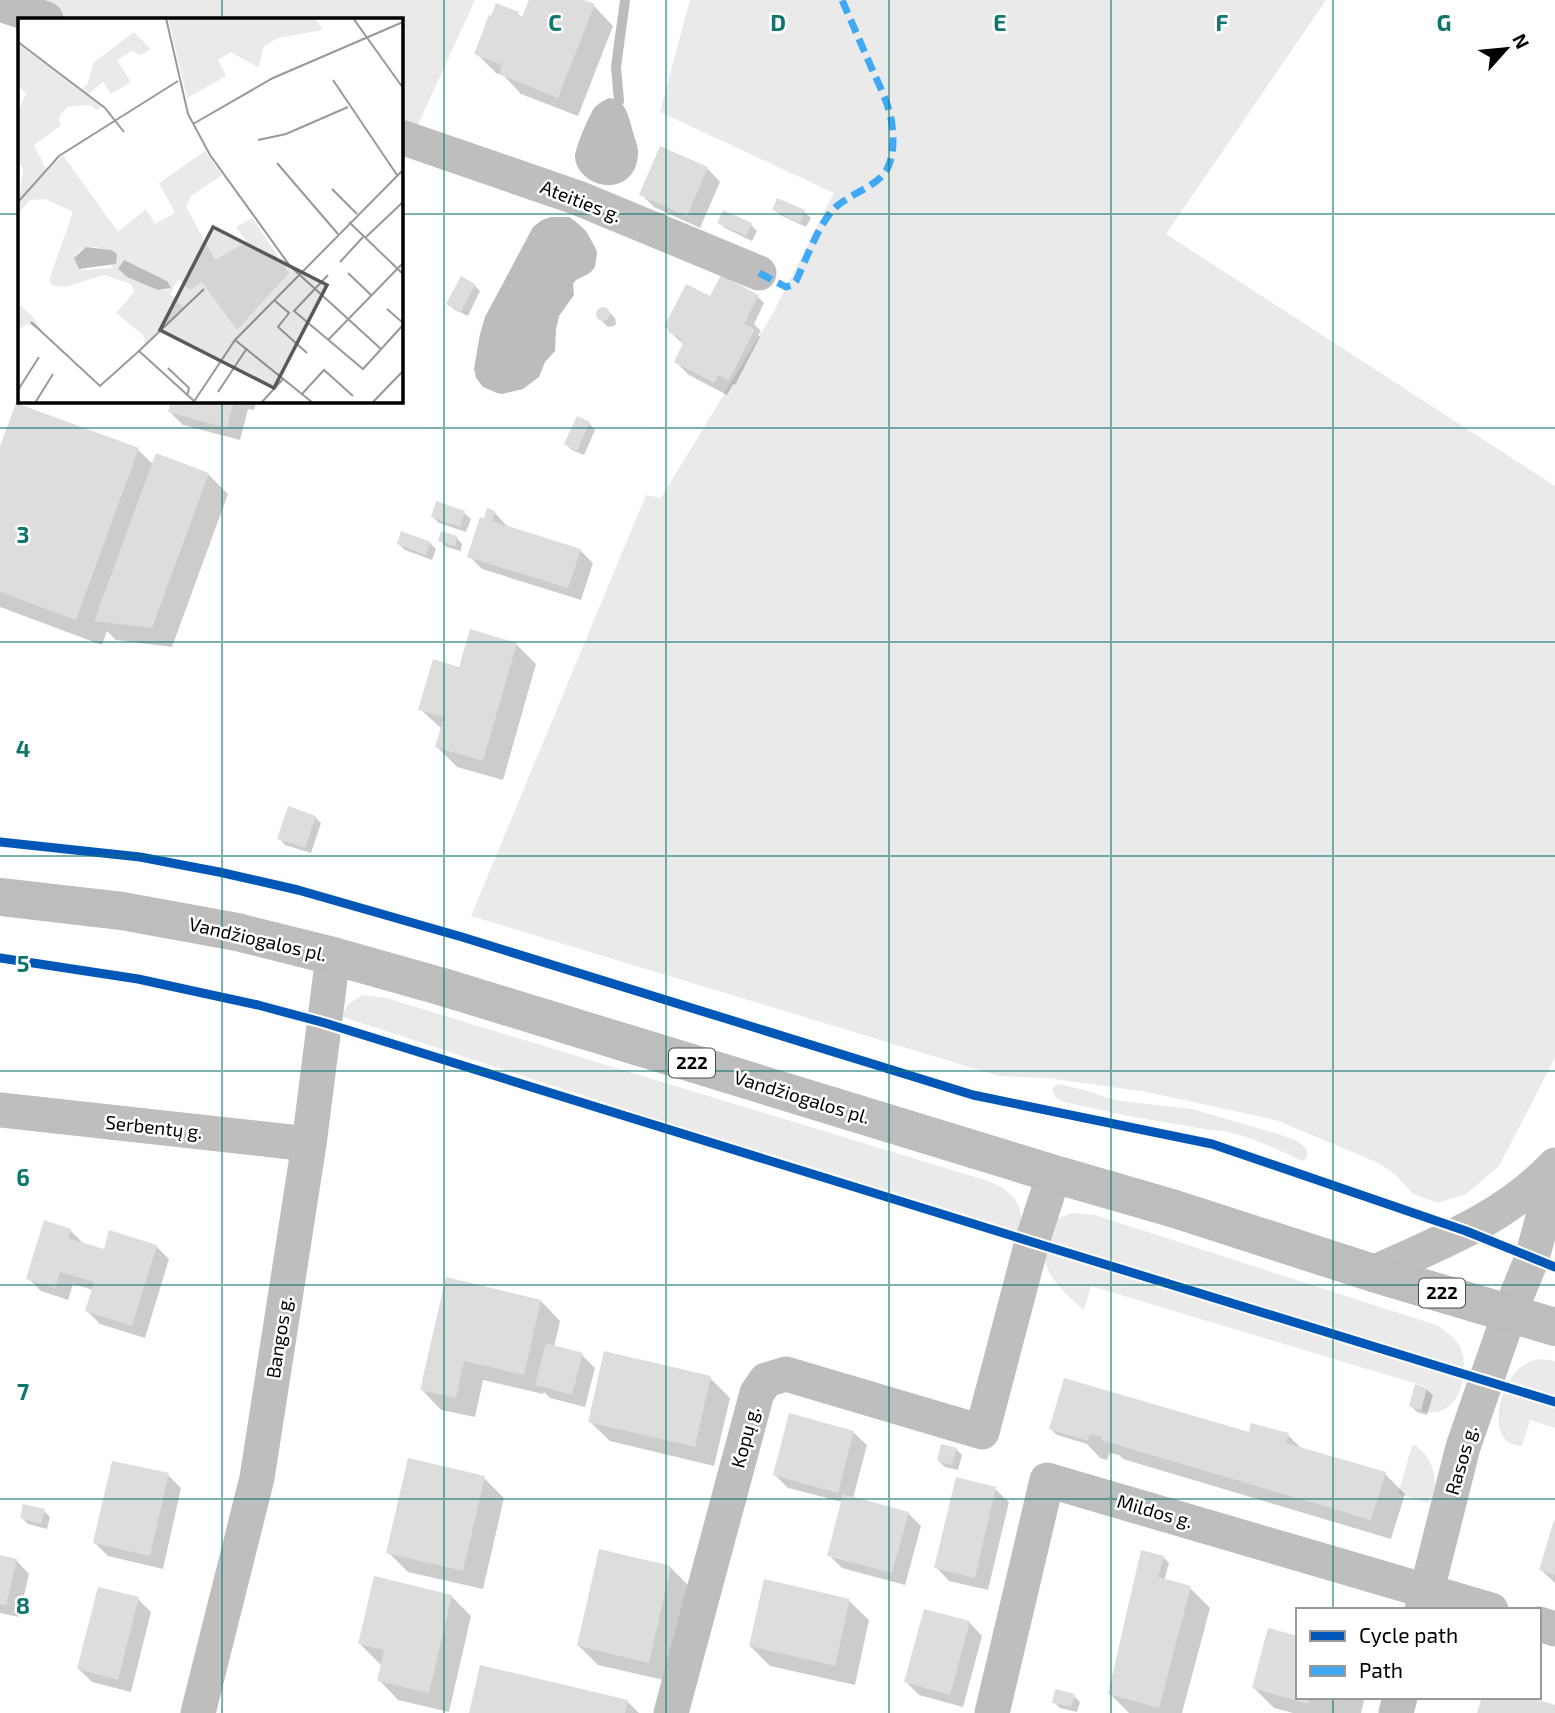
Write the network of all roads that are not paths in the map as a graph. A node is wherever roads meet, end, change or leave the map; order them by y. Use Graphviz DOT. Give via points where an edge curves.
graph roads {
  1 [pos="0,4"];
  2 [pos="43,18"];
  3 [pos="402,137"];
  4 [pos="759,273"];
  5 [pos="0,897"];
  6 [pos="332,956"];
  7 [pos="0,1110"];
  8 [pos="309,1144"];
  9 [pos="1555,1165"];
  10 [pos="1555,1173"];
  11 [pos="1054,1174"];
  12 [pos="1373,1273"];
  13 [pos="1510,1312"];
  14 [pos="1555,1327"];
  15 [pos="1425,1600"];
  16 [pos="1478,1608"];
  17 [pos="198,1713"];
  18 [pos="671,1713"];
  19 [pos="992,1713"];
  1 -- 2 [label="street"];
  3 -- 4 [label="street, Ateities g." via="578,198"];
  5 -- 6 [label="main road, Vandžiogalos pl. / 222" via="122,911 237,932"];
  6 -- 8 [label="street, Bangos g."];
  6 -- 11 [label="main road, Vandžiogalos pl. / 222"];
  7 -- 8 [label="street, Serbentų g."];
  8 -- 17 [label="street, Bangos g." via="257,1478"];
  9 -- 12 [label="street" via="1531,1190 1466,1231"];
  10 -- 13 [label="street, Rasos g." via="1532,1258"];
  11 -- 12 [label="main road, Vandžiogalos pl. / 222"];
  11 -- 18 [label="street, Kopų g." via="982,1432 786,1374 766,1380 757,1393"];
  12 -- 13 [label="main road, Vandžiogalos pl. / 222"];
  13 -- 14 [label="main road, Vandžiogalos pl. / 222"];
  13 -- 15 [label="street, Rasos g." via="1463,1447"];
  15 -- 16 [label="street, Mildos g."];
  15 -- 19 [label="street, Mildos g." via="1048,1480"];
}
